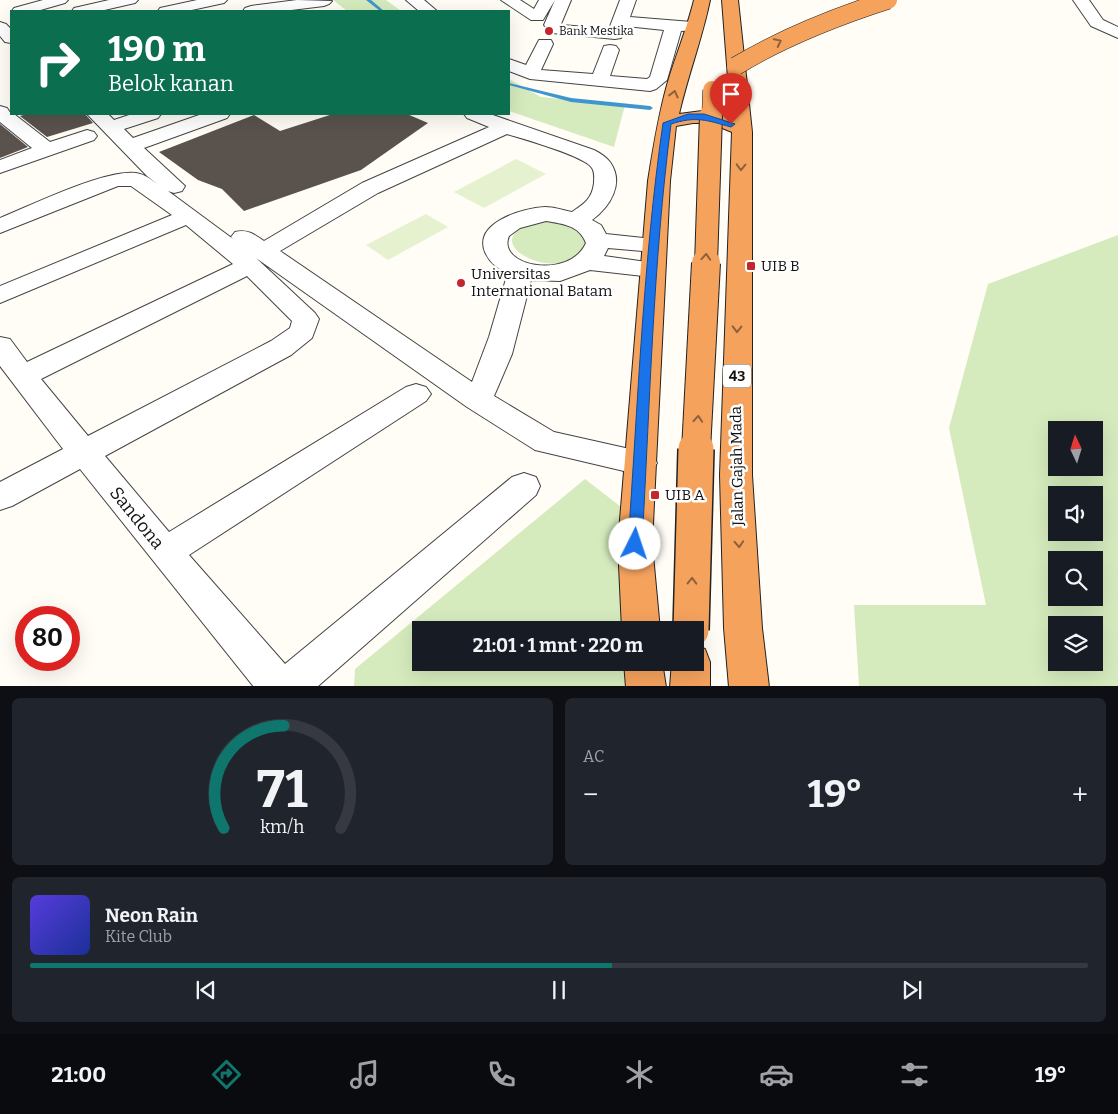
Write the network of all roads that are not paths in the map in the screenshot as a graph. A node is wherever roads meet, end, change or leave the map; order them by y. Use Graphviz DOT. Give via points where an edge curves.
graph roads {
  1 [pos="60,0"];
  2 [pos="176,0"];
  3 [pos="219,0"];
  4 [pos="414,0"];
  5 [pos="509,0"];
  6 [pos="547,0"];
  7 [pos="563,0"];
  8 [pos="628,0"];
  9 [pos="702,0"];
  10 [pos="730,0"];
  11 [pos="888,0"];
  12 [pos="1081,0"];
  13 [pos="327,4"];
  14 [pos="148,6"];
  15 [pos="24,10"];
  16 [pos="94,10"];
  17 [pos="132,10"];
  18 [pos="262,10"];
  19 [pos="428,10"];
  20 [pos="621,21"];
  21 [pos="685,26"];
  22 [pos="1118,33"];
  23 [pos="544,44"];
  24 [pos="610,50"];
  25 [pos="520,69"];
  26 [pos="600,80"];
  27 [pos="1,114"];
  28 [pos="143,115"];
  29 [pos="217,115"];
  30 [pos="476,115"];
  31 [pos="104,120"];
  32 [pos="667,123"];
  33 [pos="506,127"];
  34 [pos="742,132"];
  35 [pos="87,136"];
  36 [pos="130,146"];
  37 [pos="47,150"];
  38 [pos="0,167"];
  39 [pos="189,216"];
  40 [pos="577,220"];
  41 [pos="0,226"];
  42 [pos="593,251"];
  43 [pos="653,257"];
  44 [pos="256,258"];
  45 [pos="521,270"];
  46 [pos="0,294"];
  47 [pos="0,346"];
  48 [pos="22,376"];
  49 [pos="416,394"];
  50 [pos="477,400"];
  51 [pos="85,453"];
  52 [pos="641,463"];
  53 [pos="524,486"];
  54 [pos="0,497"];
  55 [pos="164,552"];
  56 [pos="640,621"];
  57 [pos="692,621"];
  58 [pos="645,671"];
  59 [pos="691,671"];
  60 [pos="279,686"];
  61 [pos="287,686"];
  62 [pos="646,686"];
  63 [pos="690,686"];
  64 [pos="749,686"];
  1 -- 15 [label="street"];
  2 -- 14 [label="street"];
  3 -- 14 [label="street"];
  4 -- 19 [label="street"];
  5 -- 6 [label="street" via="537,17"];
  7 -- 20 [label="street" via="552,24 558,30 615,34"];
  8 -- 20 [label="street"];
  9 -- 21 [label="highway"];
  10 -- 34 [label="highway, Jalan Gajah Mada / 43"];
  57 -- 11 [label="highway, 43, one-way, bridge" via="694,477 712,90 718,81 762,49 804,29"];
  12 -- 22 [label="street" via="1097,23"];
  13 -- 18 [label="street"];
  14 -- 16 [label="street"];
  14 -- 17 [label="street"];
  20 -- 21 [label="street"];
  21 -- 26 [label="street" via="658,80 650,84"];
  32 -- 21 [label="highway, one-way" via="677,83"];
  23 -- 25 [label="street"];
  24 -- 26 [label="street"];
  25 -- 26 [label="street"];
  27 -- 37 [label="street"];
  28 -- 31 [label="street"];
  29 -- 36 [label="street"];
  30 -- 33 [label="street"];
  31 -- 36 [label="street"];
  32 -- 34 [label="highway" via="688,116 704,116 731,124"];
  32 -- 43 [label="highway"];
  33 -- 40 [label="street" via="587,154 601,164 605,175 604,193 594,208"];
  33 -- 44 [label="street" via="370,188"];
  34 -- 64 [label="highway, Jalan Gajah Mada / 43, one-way" via="736,475"];
  35 -- 37 [label="street"];
  36 -- 44 [label="street"];
  37 -- 38 [label="street"];
  39 -- 41 [label="street" via="136,179 128,178 110,182"];
  39 -- 44 [label="street"];
  39 -- 46 [label="street"];
  40 -- 42 [label="street" via="591,229"];
  40 -- 45 [label="street" via="546,214 516,220 504,227 495,245 498,255 507,264"];
  42 -- 43 [label="street"];
  42 -- 45 [label="street" via="575,269 557,274"];
  43 -- 52 [label="highway"];
  44 -- 48 [label="street"];
  44 -- 50 [label="street"];
  44 -- 51 [label="street" via="306,319 302,332 281,348"];
  45 -- 50 [label="street" via="493,369"];
  47 -- 48 [label="street, Sandona"];
  48 -- 51 [label="street, Sandona"];
  49 -- 55 [label="street"];
  50 -- 52 [label="street" via="546,442"];
  51 -- 54 [label="street"];
  51 -- 55 [label="street, Sandona"];
  52 -- 56 [label="highway" via="635,544"];
  53 -- 61 [label="street"];
  55 -- 60 [label="street, Sandona"];
  58 -- 62 [label="highway"];
  59 -- 63 [label="highway"];
}
